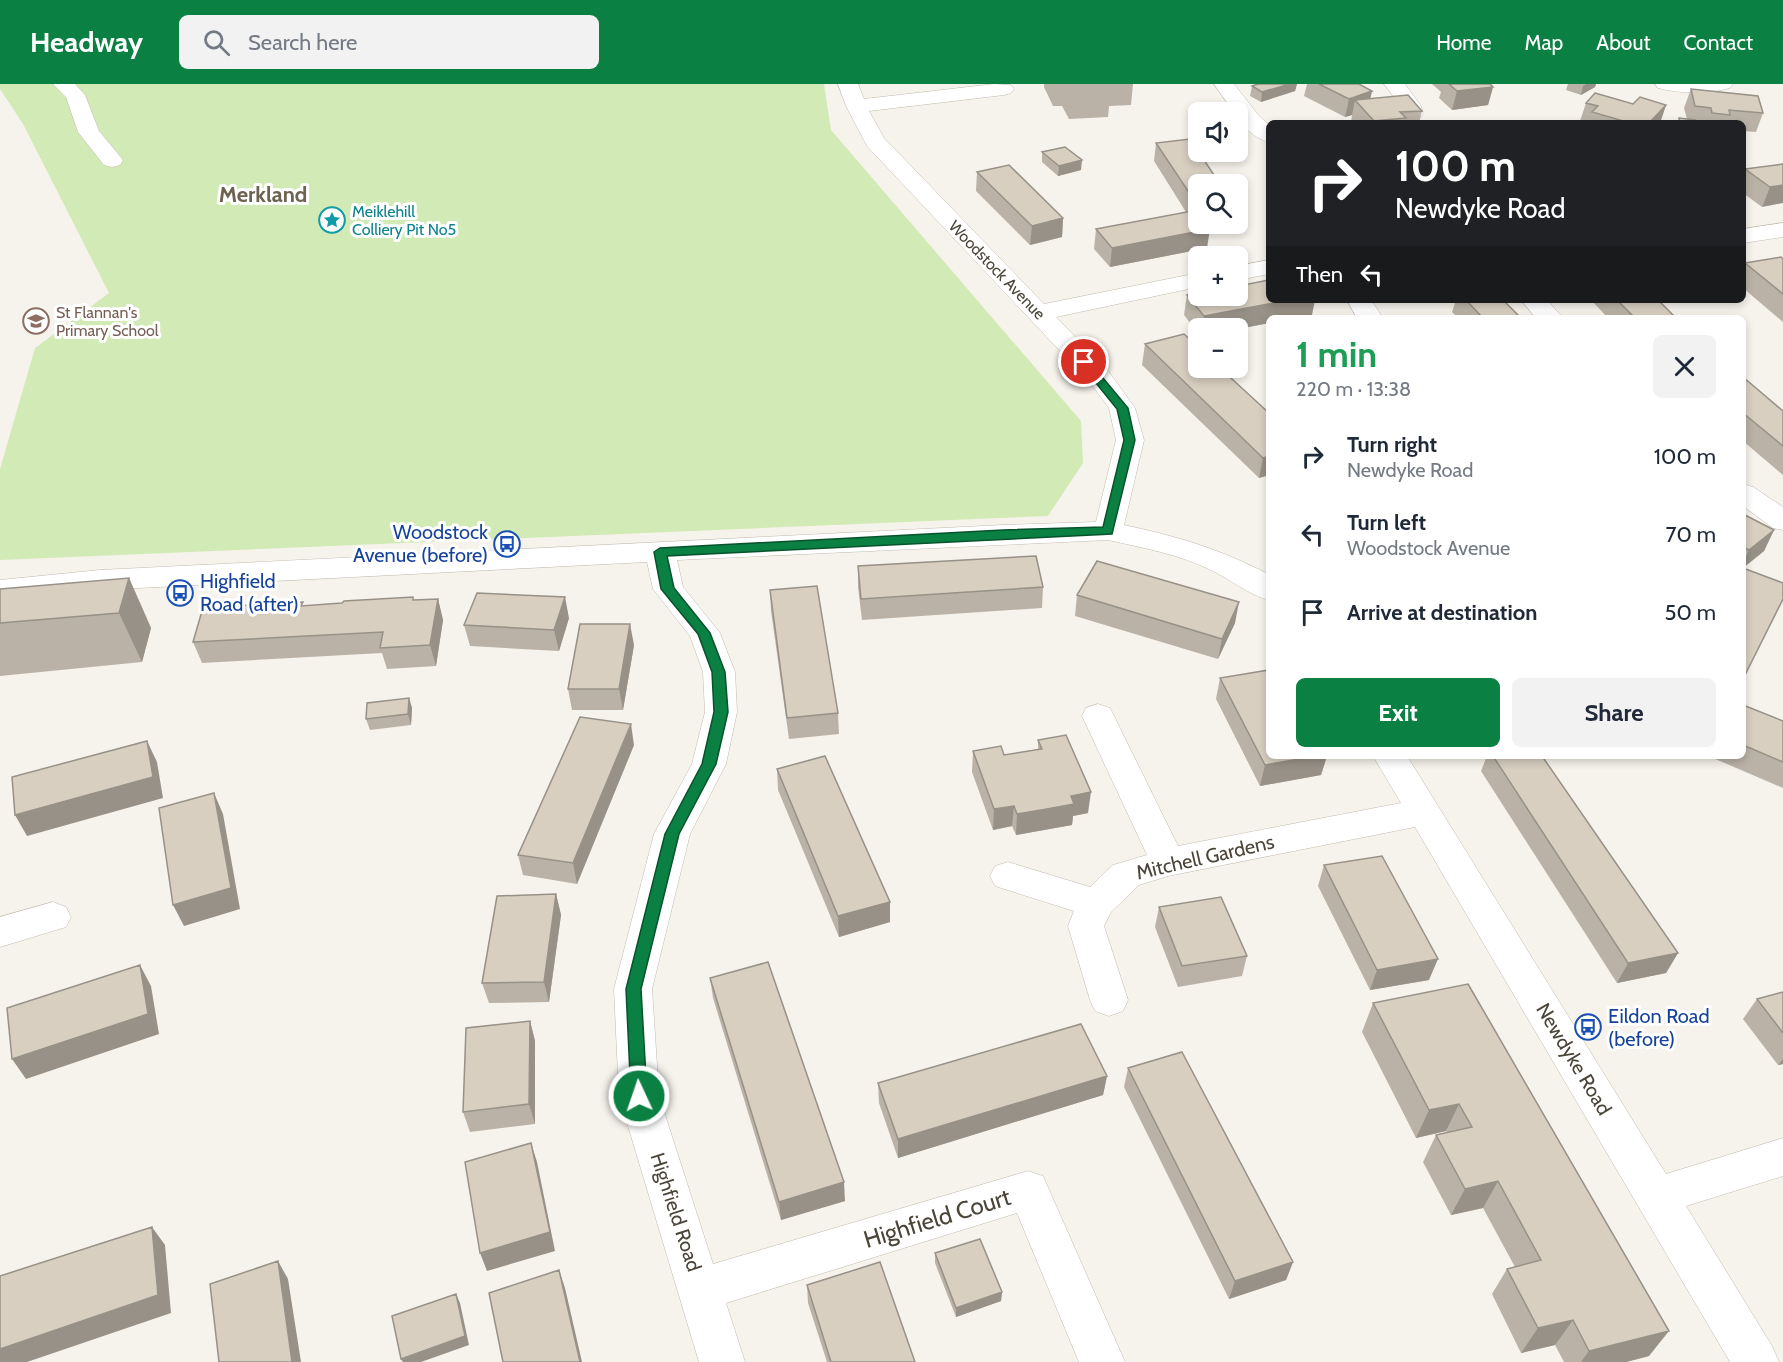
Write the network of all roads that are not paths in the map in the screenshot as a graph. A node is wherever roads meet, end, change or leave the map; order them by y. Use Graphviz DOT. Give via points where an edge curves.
graph roads {
  1 [pos="63,84"];
  2 [pos="1224,84"];
  3 [pos="1394,84"];
  4 [pos="1665,84"];
  5 [pos="1723,84"];
  6 [pos="1003,86"];
  7 [pos="852,95"];
  8 [pos="1013,110"];
  9 [pos="1407,120"];
  10 [pos="1266,134"];
  11 [pos="112,160"];
  12 [pos="1746,236"];
  13 [pos="1778,236"];
  14 [pos="1266,268"];
  15 [pos="1248,271"];
  16 [pos="1188,282"];
  17 [pos="1536,303"];
  18 [pos="1038,313"];
  19 [pos="1547,315"];
  20 [pos="1746,495"];
  21 [pos="1783,520"];
  22 [pos="1108,531"];
  23 [pos="660,552"];
  24 [pos="1265,579"];
  25 [pos="0,590"];
  26 [pos="1098,716"];
  27 [pos="1392,759"];
  28 [pos="1425,812"];
  29 [pos="1168,862"];
  30 [pos="1008,876"];
  31 [pos="1096,903"];
  32 [pos="53,917"];
  33 [pos="0,932"];
  34 [pos="1109,1000"];
  35 [pos="1783,1157"];
  36 [pos="1656,1196"];
  37 [pos="701,1289"];
  38 [pos="722,1362"];
  39 [pos="1102,1362"];
  40 [pos="1756,1362"];
  1 -- 11 [label="street" via="75,96 89,132"];
  2 -- 10 [label="street" via="1251,121"];
  3 -- 9 [label="street" via="1411,106 1412,114"];
  4 -- 5 [label="street"];
  6 -- 7 [label="street"];
  6 -- 8 [label="street"];
  7 -- 18 [label="street, Woodstock Avenue" via="875,141"];
  12 -- 13 [label="street"];
  14 -- 15 [label="street"];
  16 -- 18 [label="street"];
  17 -- 19 [label="street"];
  18 -- 22 [label="street, Woodstock Avenue" via="1100,378 1122,408 1130,440"];
  20 -- 21 [label="street"];
  22 -- 23 [label="street"];
  22 -- 24 [label="street" via="1180,546"];
  23 -- 25 [label="street" via="110,579"];
  23 -- 37 [label="street, Highfield Road" via="668,589 704,633 719,672 721,712 709,764 672,834 633,989 639,1096"];
  26 -- 29 [label="street"];
  27 -- 28 [label="street, Newdyke Road"];
  28 -- 29 [label="street, Mitchell Gardens"];
  28 -- 36 [label="street, Newdyke Road"];
  29 -- 31 [label="street, Mitchell Gardens" via="1126,875"];
  30 -- 31 [label="street"];
  31 -- 34 [label="street, Mitchell Gardens" via="1086,926"];
  32 -- 33 [label="street"];
  35 -- 36 [label="street"];
  36 -- 40 [label="street, Newdyke Road"];
  37 -- 38 [label="street, Highfield Road"];
  37 -- 39 [label="street, Highfield Court" via="1028,1190"];
}
